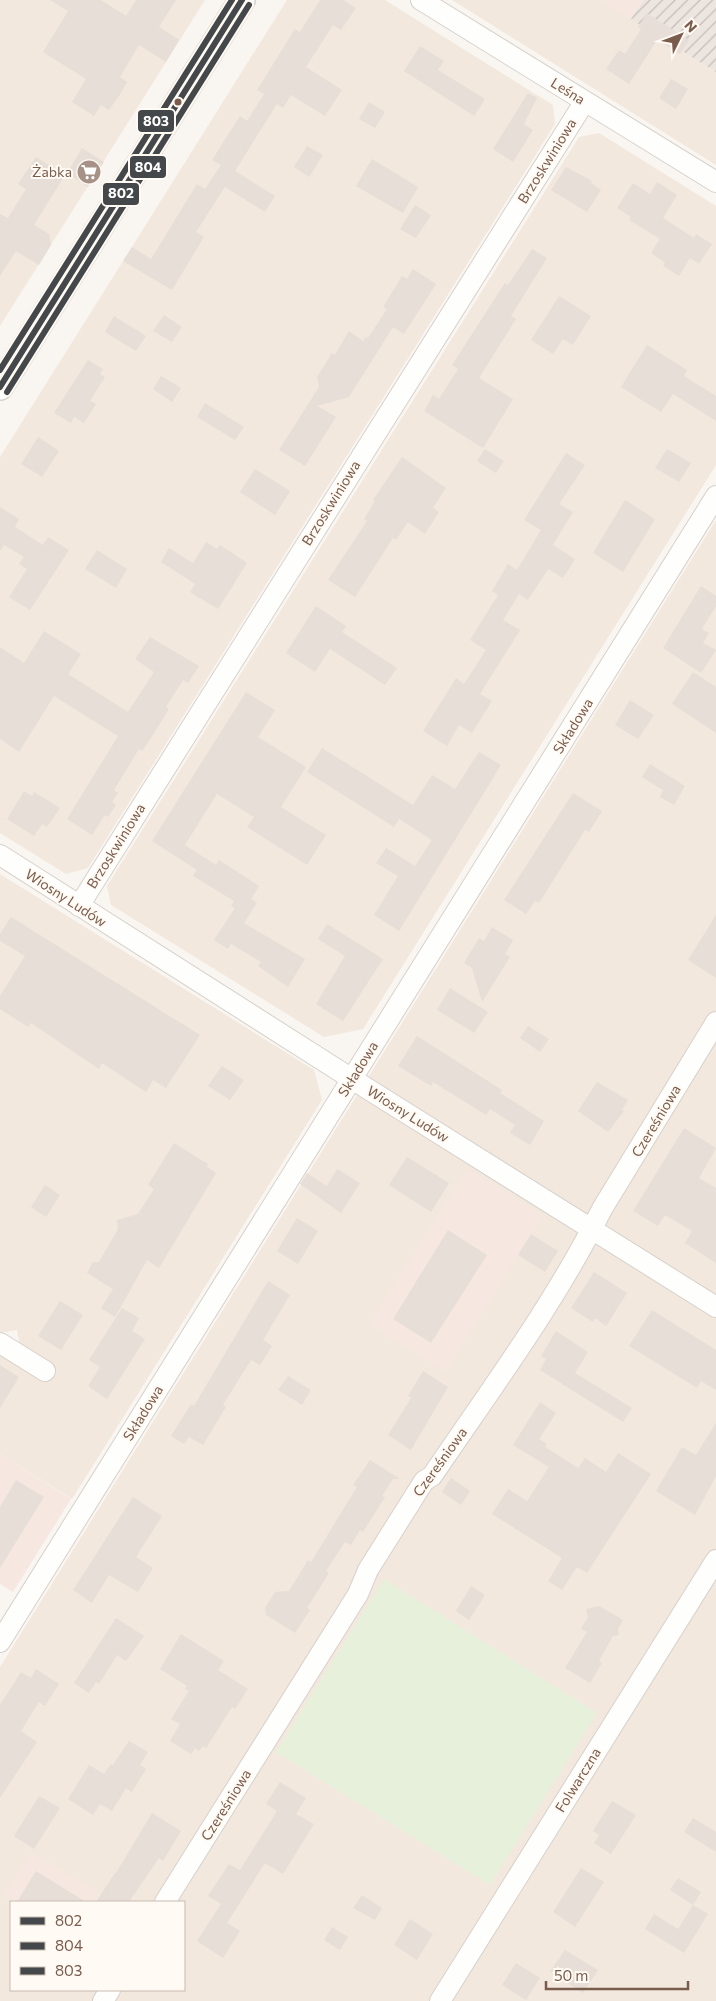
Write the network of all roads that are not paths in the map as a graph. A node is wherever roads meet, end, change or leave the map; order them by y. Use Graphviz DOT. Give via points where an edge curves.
graph roads {
  1 [pos="242,0"];
  2 [pos="421,0"];
  3 [pos="585,101"];
  4 [pos="716,182"];
  5 [pos="0,387"];
  6 [pos="716,496"];
  7 [pos="0,856"];
  8 [pos="79,906"];
  9 [pos="716,1022"];
  10 [pos="352,1080"];
  11 [pos="592,1229"];
  12 [pos="716,1307"];
  13 [pos="0,1343"];
  14 [pos="45,1371"];
  15 [pos="716,1560"];
  16 [pos="0,1642"];
  17 [pos="166,1901"];
  18 [pos="440,2001"];
  1 -- 5 [label="street"];
  2 -- 3 [label="street, Leśna"];
  3 -- 4 [label="street, Leśna"];
  3 -- 8 [label="street, Brzoskwiniowa"];
  6 -- 10 [label="street, Składowa"];
  7 -- 8 [label="street, Wiosny Ludów"];
  8 -- 10 [label="street, Wiosny Ludów"];
  9 -- 11 [label="street, Czereśniowa"];
  10 -- 11 [label="street, Wiosny Ludów"];
  10 -- 16 [label="street, Składowa"];
  11 -- 12 [label="street, Wiosny Ludów"];
  11 -- 17 [label="street, Czereśniowa" via="506,1370 432,1476 424,1481 368,1570 358,1594"];
  13 -- 14 [label="street"];
  15 -- 18 [label="street, Folwarczna"];
}
